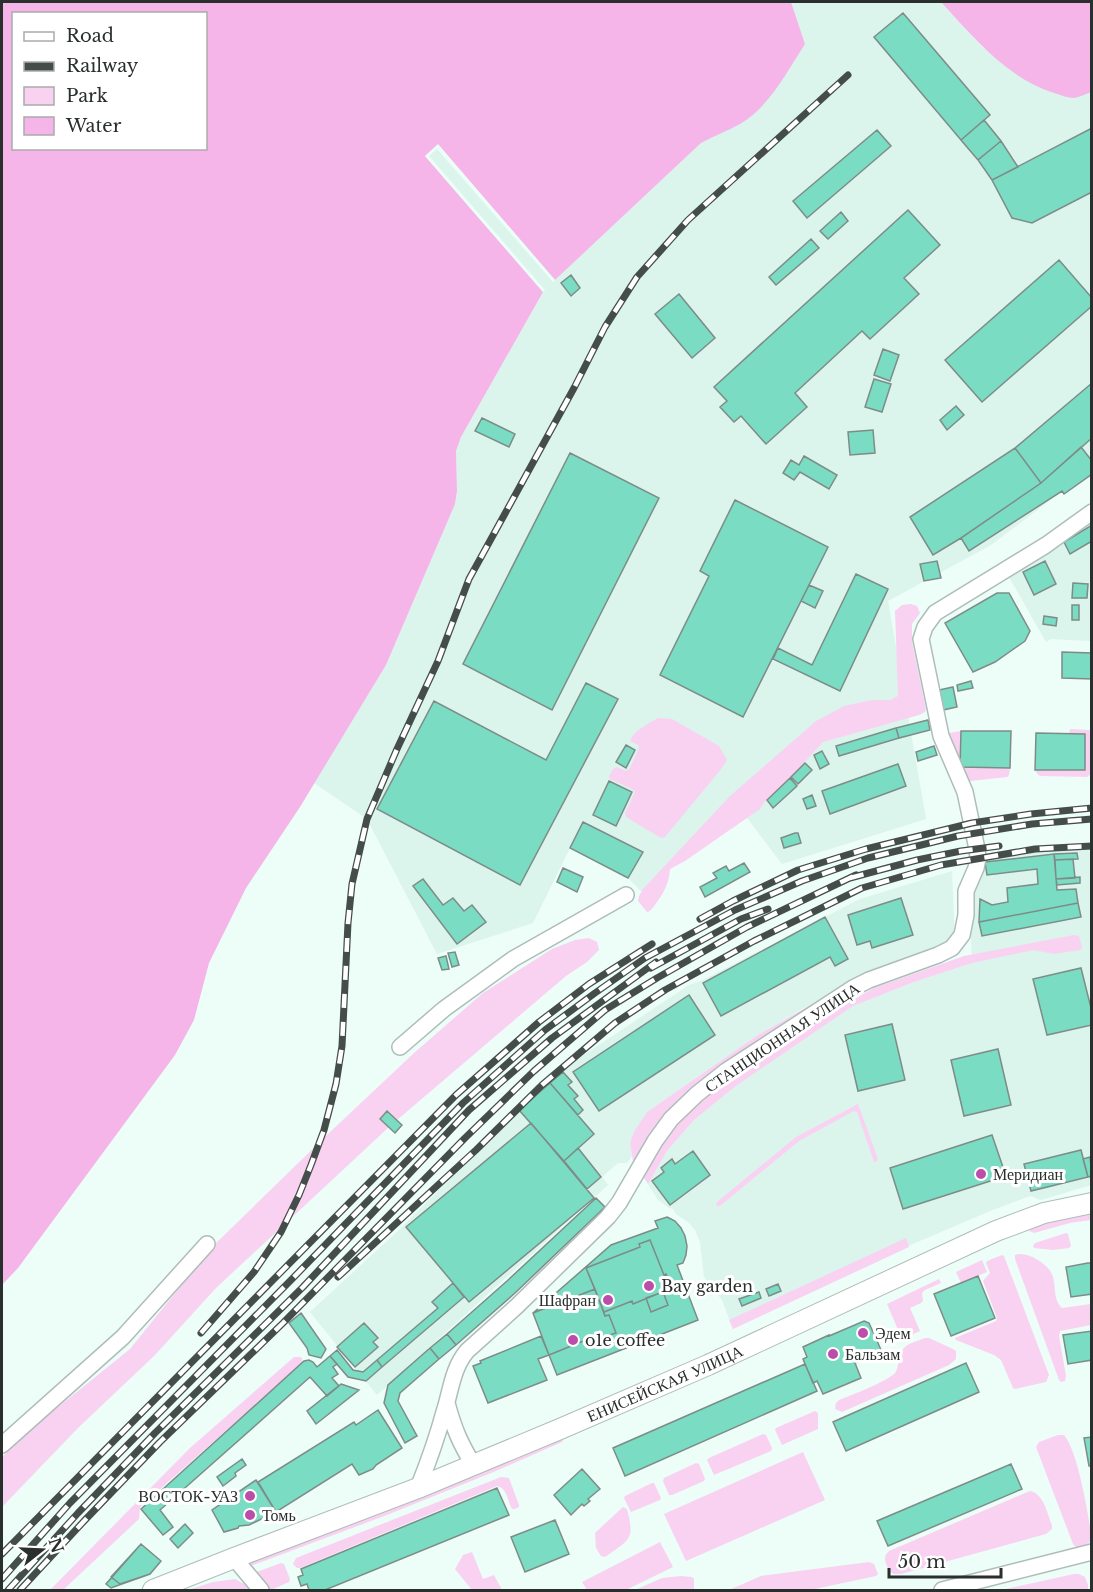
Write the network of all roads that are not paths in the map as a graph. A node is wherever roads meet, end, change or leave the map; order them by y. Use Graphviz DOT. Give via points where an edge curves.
graph roads {
  1 [pos="1092,512"];
  2 [pos="627,895"];
  3 [pos="400,1047"];
  4 [pos="1092,1203"];
  5 [pos="207,1244"];
  6 [pos="447,1402"];
  7 [pos="2,1446"];
  8 [pos="474,1466"];
  9 [pos="418,1488"];
  10 [pos="1092,1552"];
  11 [pos="234,1557"];
  12 [pos="153,1590"];
  13 [pos="261,1590"];
  14 [pos="942,1590"];
  1 -- 6 [label="street, СТАНЦИОННАЯ УЛИЦА" via="935,613 924,627 921,639 941,736 965,792 978,858 966,891 962,935 952,948 938,955 853,988 697,1094 655,1141 608,1217 466,1351 454,1371"];
  2 -- 3 [label="street" via="513,959"];
  4 -- 8 [label="main road, ЕНИСЕЙСКАЯ УЛИЦА" via="1044,1213 987,1235 708,1365"];
  5 -- 7 [label="street" via="123,1337"];
  6 -- 8 [label="street, СТАНЦИОННАЯ УЛИЦА" via="455,1432"];
  6 -- 9 [label="street, СТАНЦИОННАЯ УЛИЦА"];
  8 -- 9 [label="main road, ЕНИСЕЙСКАЯ УЛИЦА"];
  9 -- 11 [label="main road, ЕНИСЕЙСКАЯ УЛИЦА"];
  10 -- 14 [label="street"];
  11 -- 12 [label="main road, ЕНИСЕЙСКАЯ УЛИЦА"];
  11 -- 13 [label="street"];
}
